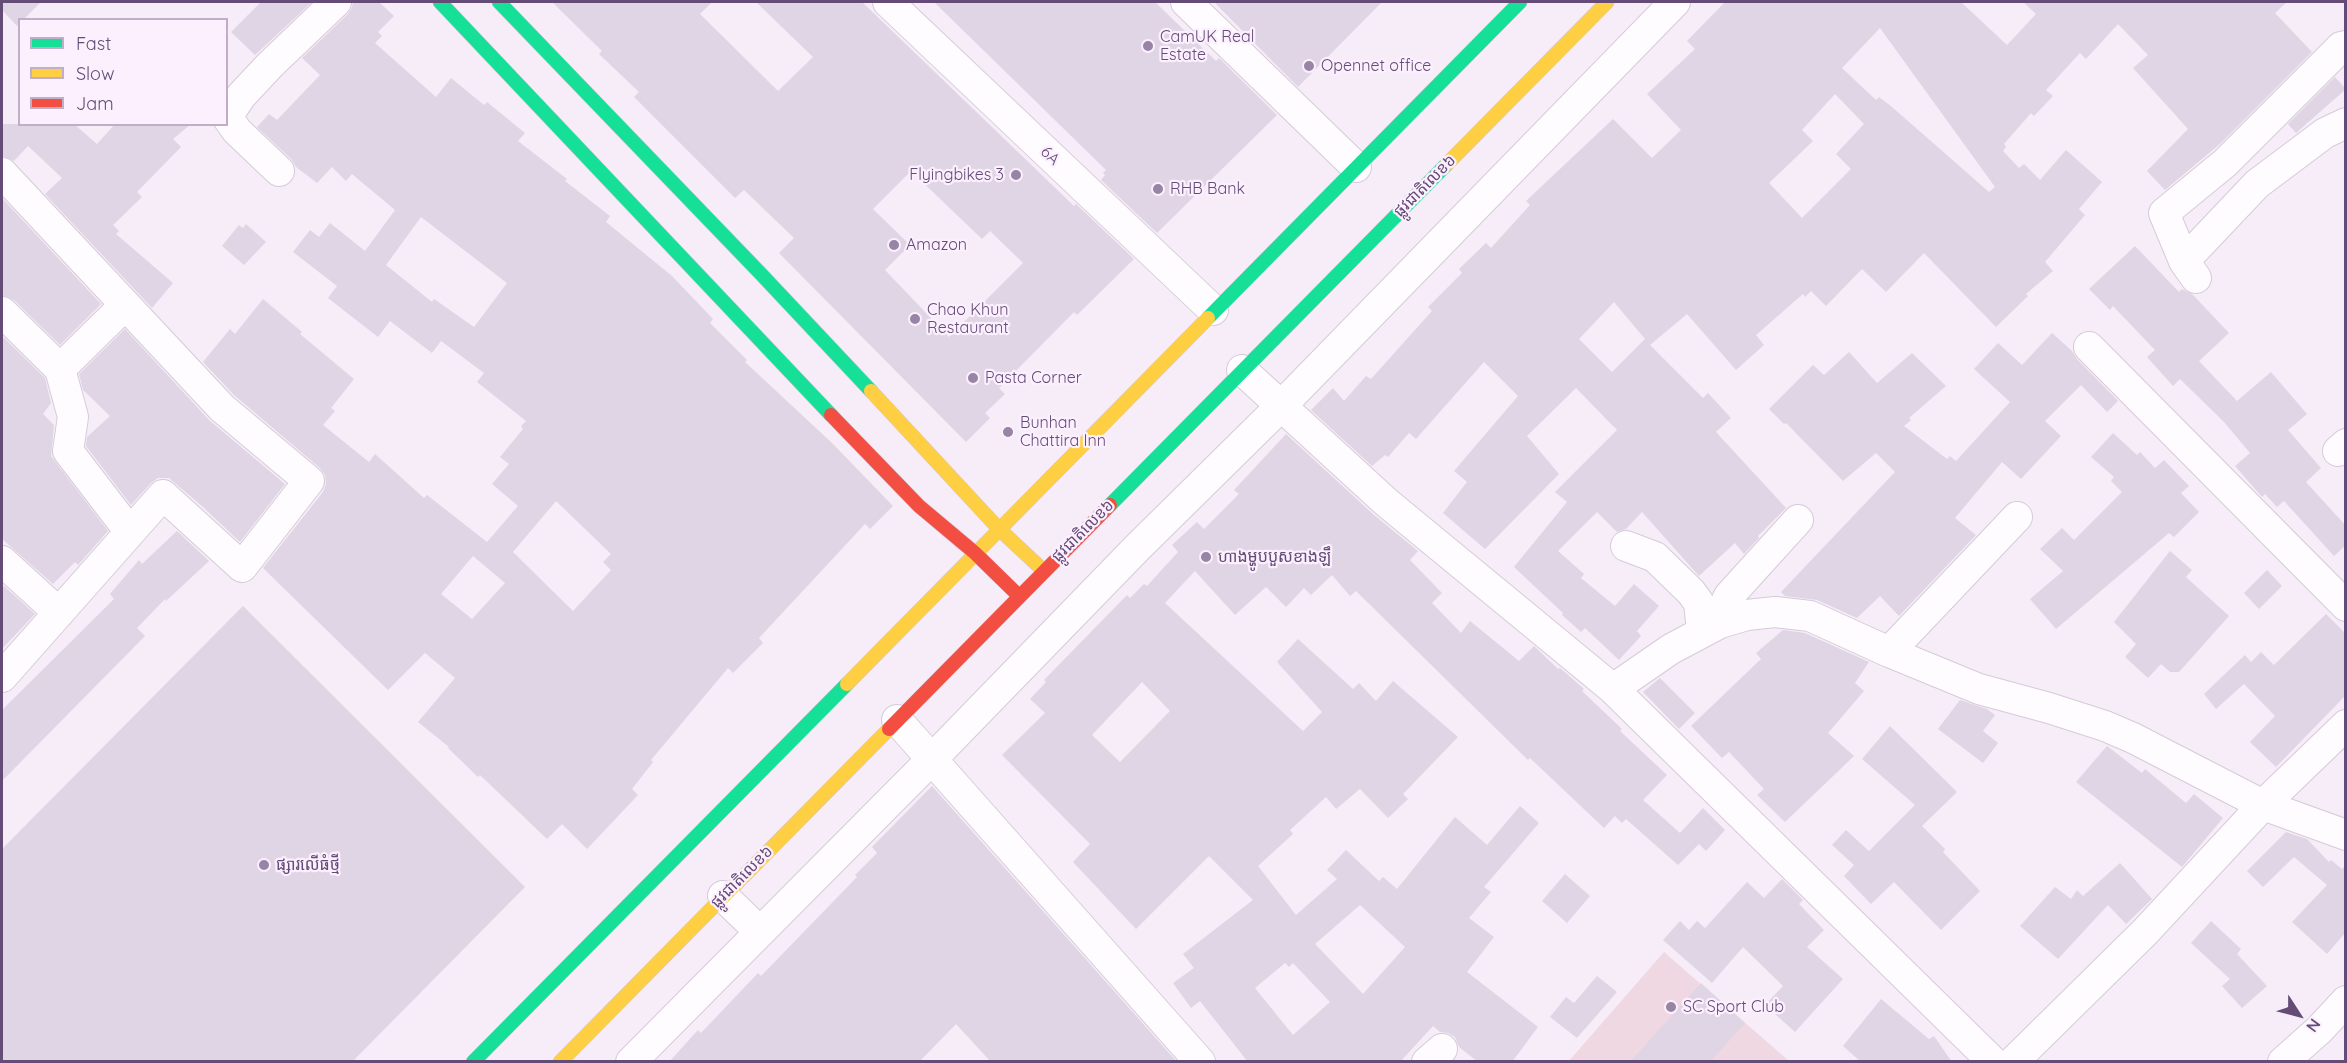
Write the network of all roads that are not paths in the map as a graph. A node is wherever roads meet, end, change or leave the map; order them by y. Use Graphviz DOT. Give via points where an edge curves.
graph roads {
  1 [pos="336,2"];
  2 [pos="440,2"];
  3 [pos="498,2"];
  4 [pos="888,2"];
  5 [pos="1186,2"];
  6 [pos="1520,2"];
  7 [pos="1607,2"];
  8 [pos="1675,2"];
  9 [pos="2346,46"];
  10 [pos="228,116"];
  11 [pos="228,118"];
  12 [pos="2346,123"];
  13 [pos="1356,167"];
  14 [pos="279,171"];
  15 [pos="2,174"];
  16 [pos="125,305"];
  17 [pos="1213,310"];
  18 [pos="2,312"];
  19 [pos="2089,347"];
  20 [pos="60,369"];
  21 [pos="1242,370"];
  22 [pos="1282,405"];
  23 [pos="2017,517"];
  24 [pos="1798,520"];
  25 [pos="999,529"];
  26 [pos="130,532"];
  27 [pos="1626,546"];
  28 [pos="975,553"];
  29 [pos="2,561"];
  30 [pos="1044,572"];
  31 [pos="1019,596"];
  32 [pos="2346,606"];
  33 [pos="59,613"];
  34 [pos="1708,628"];
  35 [pos="1889,652"];
  36 [pos="2,677"];
  37 [pos="1613,689"];
  38 [pos="897,720"];
  39 [pos="2346,724"];
  40 [pos="933,758"];
  41 [pos="2264,806"];
  42 [pos="2346,835"];
  43 [pos="723,896"];
  44 [pos="760,932"];
  45 [pos="2346,1001"];
  46 [pos="473,1062"];
  47 [pos="560,1062"];
  48 [pos="631,1062"];
  49 [pos="1200,1062"];
  50 [pos="1993,1062"];
  51 [pos="2013,1062"];
  52 [pos="2283,1062"];
  1 -- 10 [label="street" via="270,65"];
  2 -- 28 [label="main road" via="911,498"];
  3 -- 25 [label="main road" via="761,274"];
  4 -- 17 [label="street, 6A"];
  5 -- 13 [label="street"];
  6 -- 13 [label="main road"];
  7 -- 21 [label="main road, ផ្លូវជាតិលេខ៦"];
  8 -- 22 [label="street"];
  9 -- 12 [label="street" via="2225,163 2164,213 2190,270 2257,184 2325,133"];
  11 -- 14 [label="street"];
  13 -- 17 [label="main road"];
  15 -- 16 [label="street"];
  16 -- 20 [label="street"];
  16 -- 26 [label="street" via="222,408 309,481 242,567 163,495"];
  17 -- 25 [label="main road"];
  18 -- 20 [label="street"];
  19 -- 32 [label="street"];
  20 -- 26 [label="street" via="73,417 68,451"];
  21 -- 22 [label="street"];
  21 -- 30 [label="main road, ផ្លូវជាតិលេខ៦"];
  22 -- 37 [label="street" via="1386,502"];
  22 -- 40 [label="street"];
  23 -- 35 [label="street"];
  24 -- 34 [label="street" via="1729,596"];
  25 -- 28 [label="main road"];
  25 -- 30 [label="main road"];
  26 -- 33 [label="street"];
  27 -- 34 [label="street" via="1655,557 1691,592"];
  28 -- 31 [label="main road"];
  28 -- 46 [label="main road"];
  29 -- 33 [label="street"];
  30 -- 31 [label="main road, ផ្លូវជាតិលេខ៦"];
  31 -- 38 [label="main road, ផ្លូវជាតិលេខ៦"];
  33 -- 36 [label="street"];
  34 -- 35 [label="street" via="1747,615 1790,613 1810,616"];
  34 -- 37 [label="street"];
  35 -- 41 [label="street" via="1979,689 2105,726"];
  37 -- 50 [label="street"];
  38 -- 40 [label="street"];
  38 -- 43 [label="main road, ផ្លូវជាតិលេខ៦"];
  39 -- 41 [label="street"];
  40 -- 44 [label="street"];
  40 -- 49 [label="street"];
  41 -- 42 [label="street"];
  41 -- 51 [label="street" via="2145,932"];
  43 -- 44 [label="street"];
  43 -- 47 [label="main road, ផ្លូវជាតិលេខ៦"];
  44 -- 48 [label="street"];
  45 -- 52 [label="street"];
}
